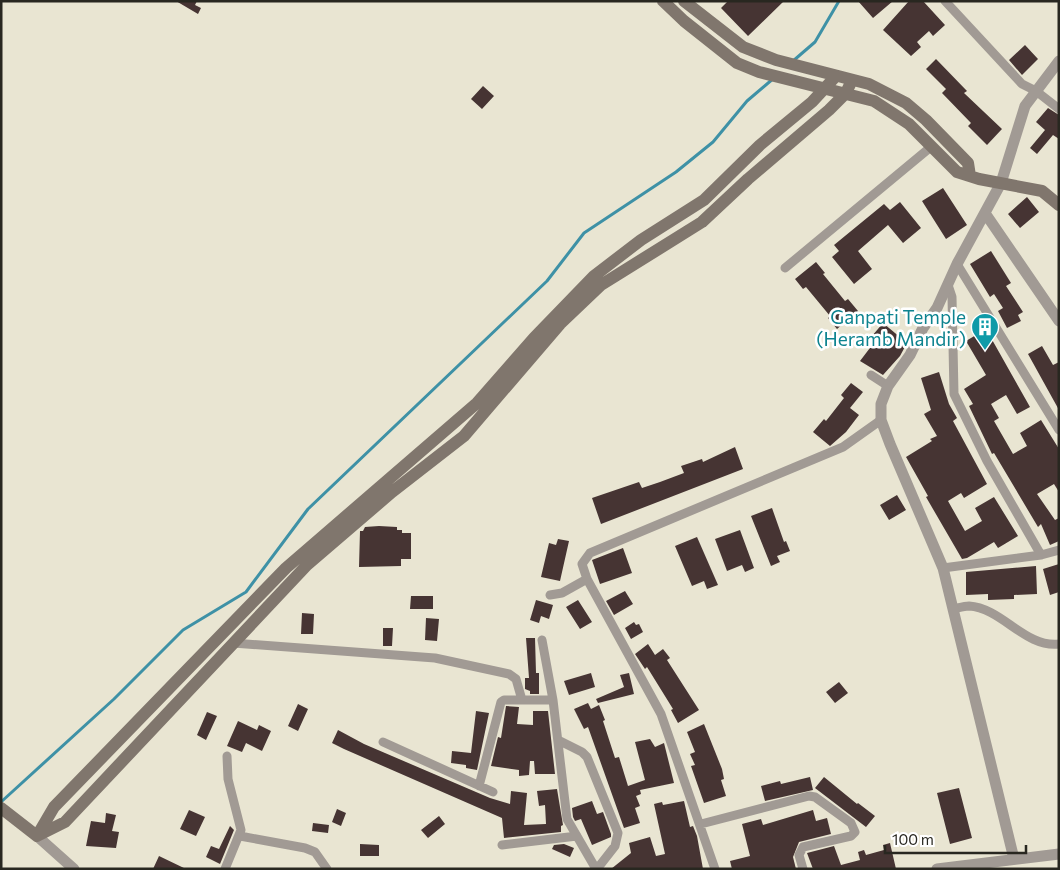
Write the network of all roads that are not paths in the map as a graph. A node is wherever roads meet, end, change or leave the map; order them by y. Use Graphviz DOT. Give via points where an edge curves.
graph roads {
  1 [pos="663,1"];
  2 [pos="684,1"];
  3 [pos="945,1"];
  4 [pos="1059,62"];
  5 [pos="836,76"];
  6 [pos="852,80"];
  7 [pos="826,88"];
  8 [pos="1036,91"];
  9 [pos="846,93"];
  10 [pos="1059,109"];
  11 [pos="932,146"];
  12 [pos="970,176"];
  13 [pos="1001,183"];
  14 [pos="1059,205"];
  15 [pos="984,213"];
  16 [pos="957,264"];
  17 [pos="785,268"];
  18 [pos="948,285"];
  19 [pos="1059,321"];
  20 [pos="871,375"];
  21 [pos="888,386"];
  22 [pos="881,420"];
  23 [pos="1059,430"];
  24 [pos="1059,550"];
  25 [pos="1040,555"];
  26 [pos="944,568"];
  27 [pos="587,579"];
  28 [pos="550,595"];
  29 [pos="953,609"];
  30 [pos="542,640"];
  31 [pos="233,643"];
  32 [pos="1059,644"];
  33 [pos="522,700"];
  34 [pos="553,700"];
  35 [pos="558,740"];
  36 [pos="383,742"];
  37 [pos="227,756"];
  38 [pos="479,786"];
  39 [pos="493,792"];
  40 [pos="1,808"];
  41 [pos="701,824"];
  42 [pos="37,836"];
  43 [pos="240,836"];
  44 [pos="577,836"];
  45 [pos="502,844"];
  46 [pos="1059,854"];
  47 [pos="1014,859"];
  48 [pos="985,865"];
  49 [pos="74,869"];
  50 [pos="225,869"];
  51 [pos="327,869"];
  52 [pos="596,869"];
  53 [pos="715,869"];
  54 [pos="803,869"];
  55 [pos="937,869"];
  1 -- 7 [label="main road" via="737,63 759,72"];
  2 -- 5 [label="main road" via="743,47 776,60"];
  3 -- 8 [label="street" via="1022,84"];
  4 -- 8 [label="street"];
  5 -- 6 [label="main road"];
  5 -- 7 [label="main road"];
  6 -- 9 [label="main road"];
  6 -- 12 [label="main road" via="869,84 920,114 968,163"];
  7 -- 9 [label="main road"];
  7 -- 42 [label="main road" via="760,145 704,200 641,240 594,276 477,403 286,568 54,807"];
  8 -- 10 [label="street"];
  8 -- 13 [label="street" via="1025,106"];
  9 -- 11 [label="main road" via="874,100 909,124"];
  9 -- 31 [label="main road" via="702,222 601,285 560,324 464,436 307,565"];
  11 -- 12 [label="main road" via="958,172"];
  11 -- 17 [label="street"];
  12 -- 13 [label="main road"];
  13 -- 14 [label="main road" via="1042,191"];
  13 -- 15 [label="street"];
  15 -- 16 [label="street"];
  15 -- 19 [label="street"];
  16 -- 18 [label="street"];
  16 -- 23 [label="street"];
  18 -- 21 [label="street" via="910,355"];
  18 -- 25 [label="street" via="952,297 954,394"];
  20 -- 21 [label="street"];
  21 -- 22 [label="street" via="881,404"];
  22 -- 26 [label="street"];
  22 -- 27 [label="street" via="843,447 590,553 582,564"];
  24 -- 25 [label="street"];
  25 -- 26 [label="street"];
  26 -- 29 [label="street"];
  27 -- 28 [label="street" via="562,593"];
  27 -- 41 [label="street" via="661,714"];
  29 -- 32 [label="street" via="979,608 1034,639"];
  29 -- 47 [label="street"];
  30 -- 34 [label="street"];
  31 -- 33 [label="street" via="435,658 509,674 516,679"];
  31 -- 42 [label="main road" via="65,822"];
  33 -- 34 [label="street"];
  33 -- 38 [label="street" via="504,700 498,707"];
  34 -- 35 [label="street"];
  35 -- 44 [label="street" via="567,819"];
  35 -- 52 [label="street" via="587,758 618,833 615,846"];
  36 -- 38 [label="street"];
  37 -- 43 [label="street" via="228,779"];
  38 -- 39 [label="street"];
  40 -- 42 [label="main road"];
  41 -- 53 [label="street"];
  41 -- 54 [label="street" via="815,797 851,823 855,832 851,836 803,847 799,855"];
  42 -- 49 [label="street"];
  43 -- 50 [label="street"];
  43 -- 51 [label="street" via="305,848 315,852"];
  44 -- 45 [label="street"];
  44 -- 52 [label="street"];
  46 -- 47 [label="street"];
  47 -- 48 [label="street"];
  48 -- 55 [label="street"];
}
